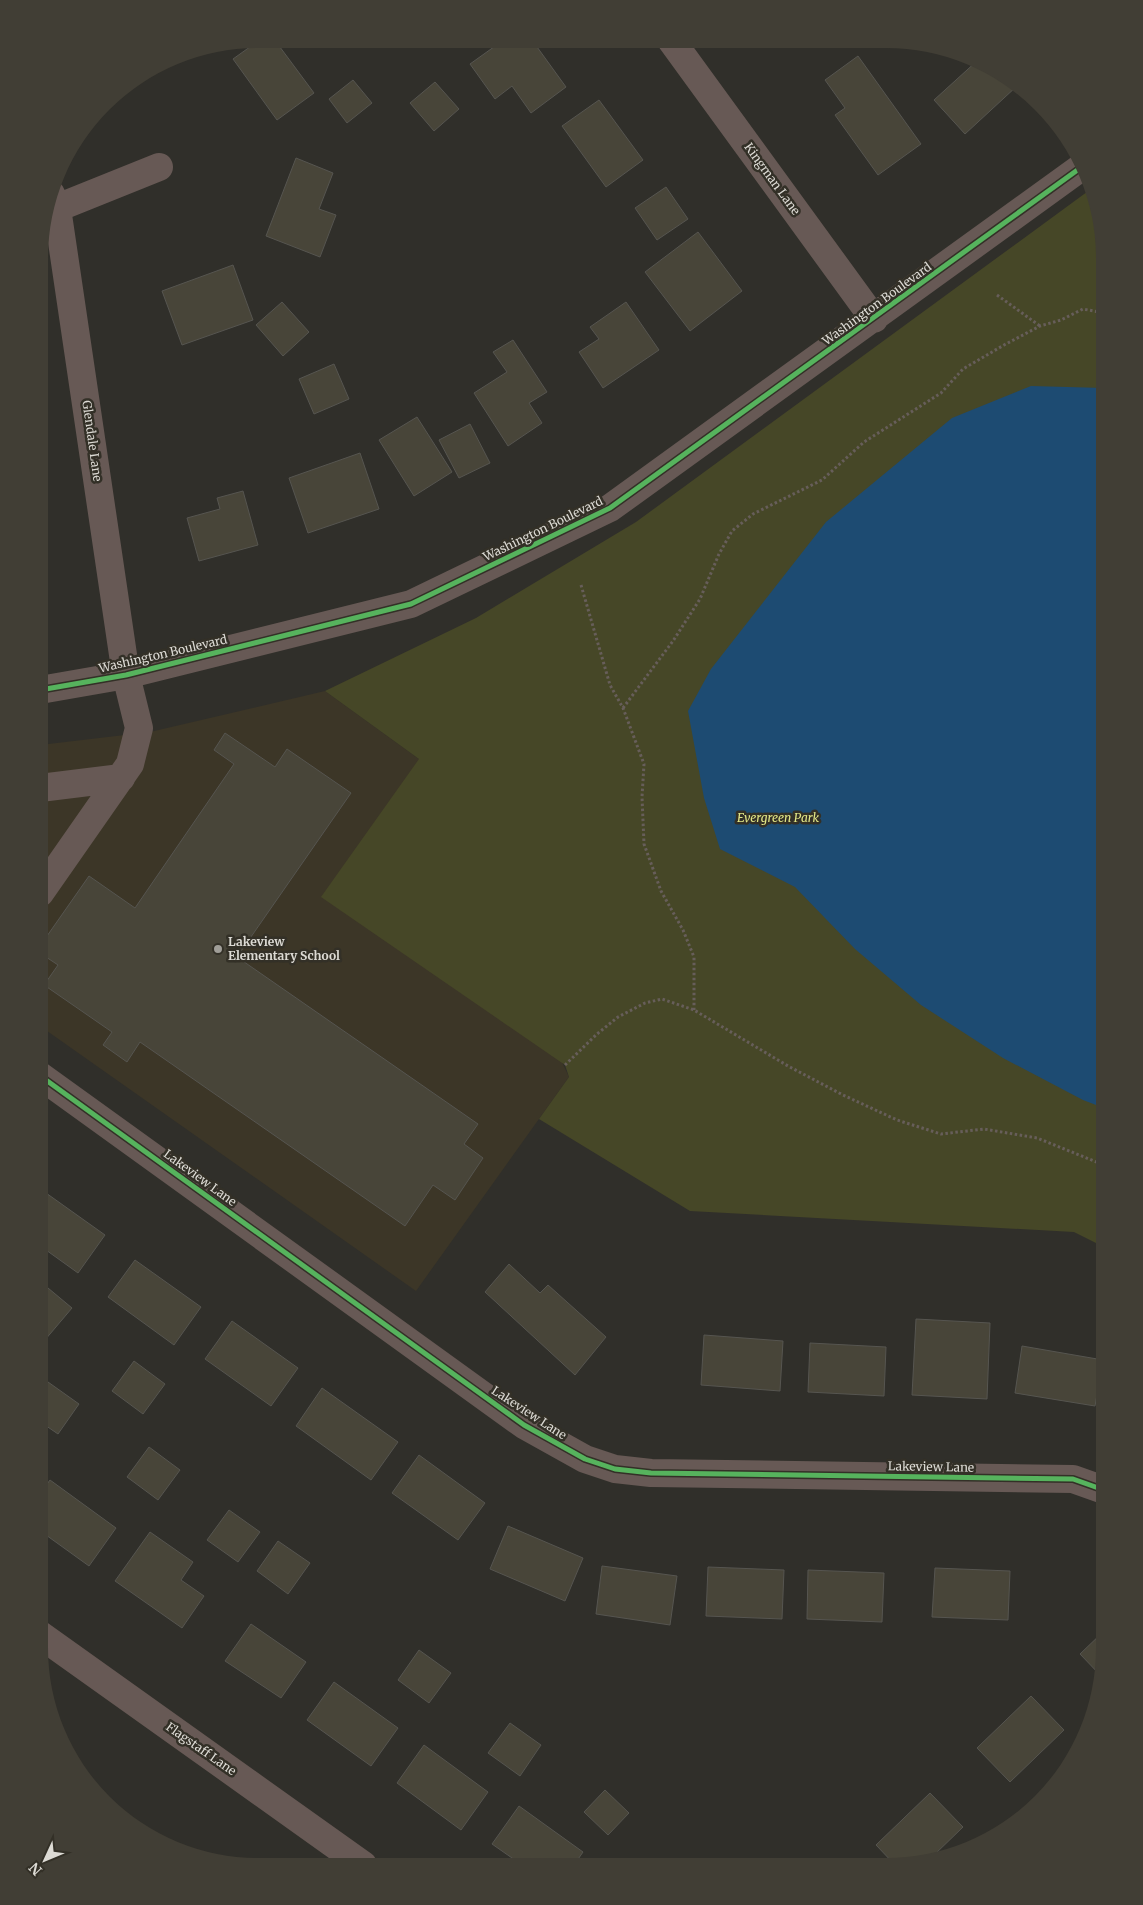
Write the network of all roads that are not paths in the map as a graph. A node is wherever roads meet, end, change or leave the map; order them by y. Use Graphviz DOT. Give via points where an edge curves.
graph roads {
  1 [pos="677,48"];
  2 [pos="159,167"];
  3 [pos="1077,171"];
  4 [pos="56,200"];
  5 [pos="55,205"];
  6 [pos="874,318"];
  7 [pos="126,675"];
  8 [pos="48,689"];
  9 [pos="120,778"];
  10 [pos="48,787"];
  11 [pos="48,882"];
  12 [pos="48,1081"];
  13 [pos="1096,1487"];
  14 [pos="48,1640"];
  15 [pos="354,1858"];
  1 -- 6 [label="street, Kingman Lane"];
  2 -- 4 [label="street, Glendale Lane"];
  3 -- 6 [label="street, Washington Boulevard"];
  5 -- 7 [label="street, Glendale Lane"];
  6 -- 7 [label="street, Washington Boulevard" via="610,508 411,604"];
  7 -- 8 [label="street, Washington Boulevard"];
  7 -- 9 [label="street, Glendale Lane" via="138,728 130,764"];
  9 -- 10 [label="street"];
  9 -- 11 [label="street, Glendale Lane"];
  12 -- 13 [label="street, Lakeview Lane" via="524,1425 585,1459 615,1469 650,1473 1073,1479"];
  14 -- 15 [label="street, Flagstaff Lane"];
}
